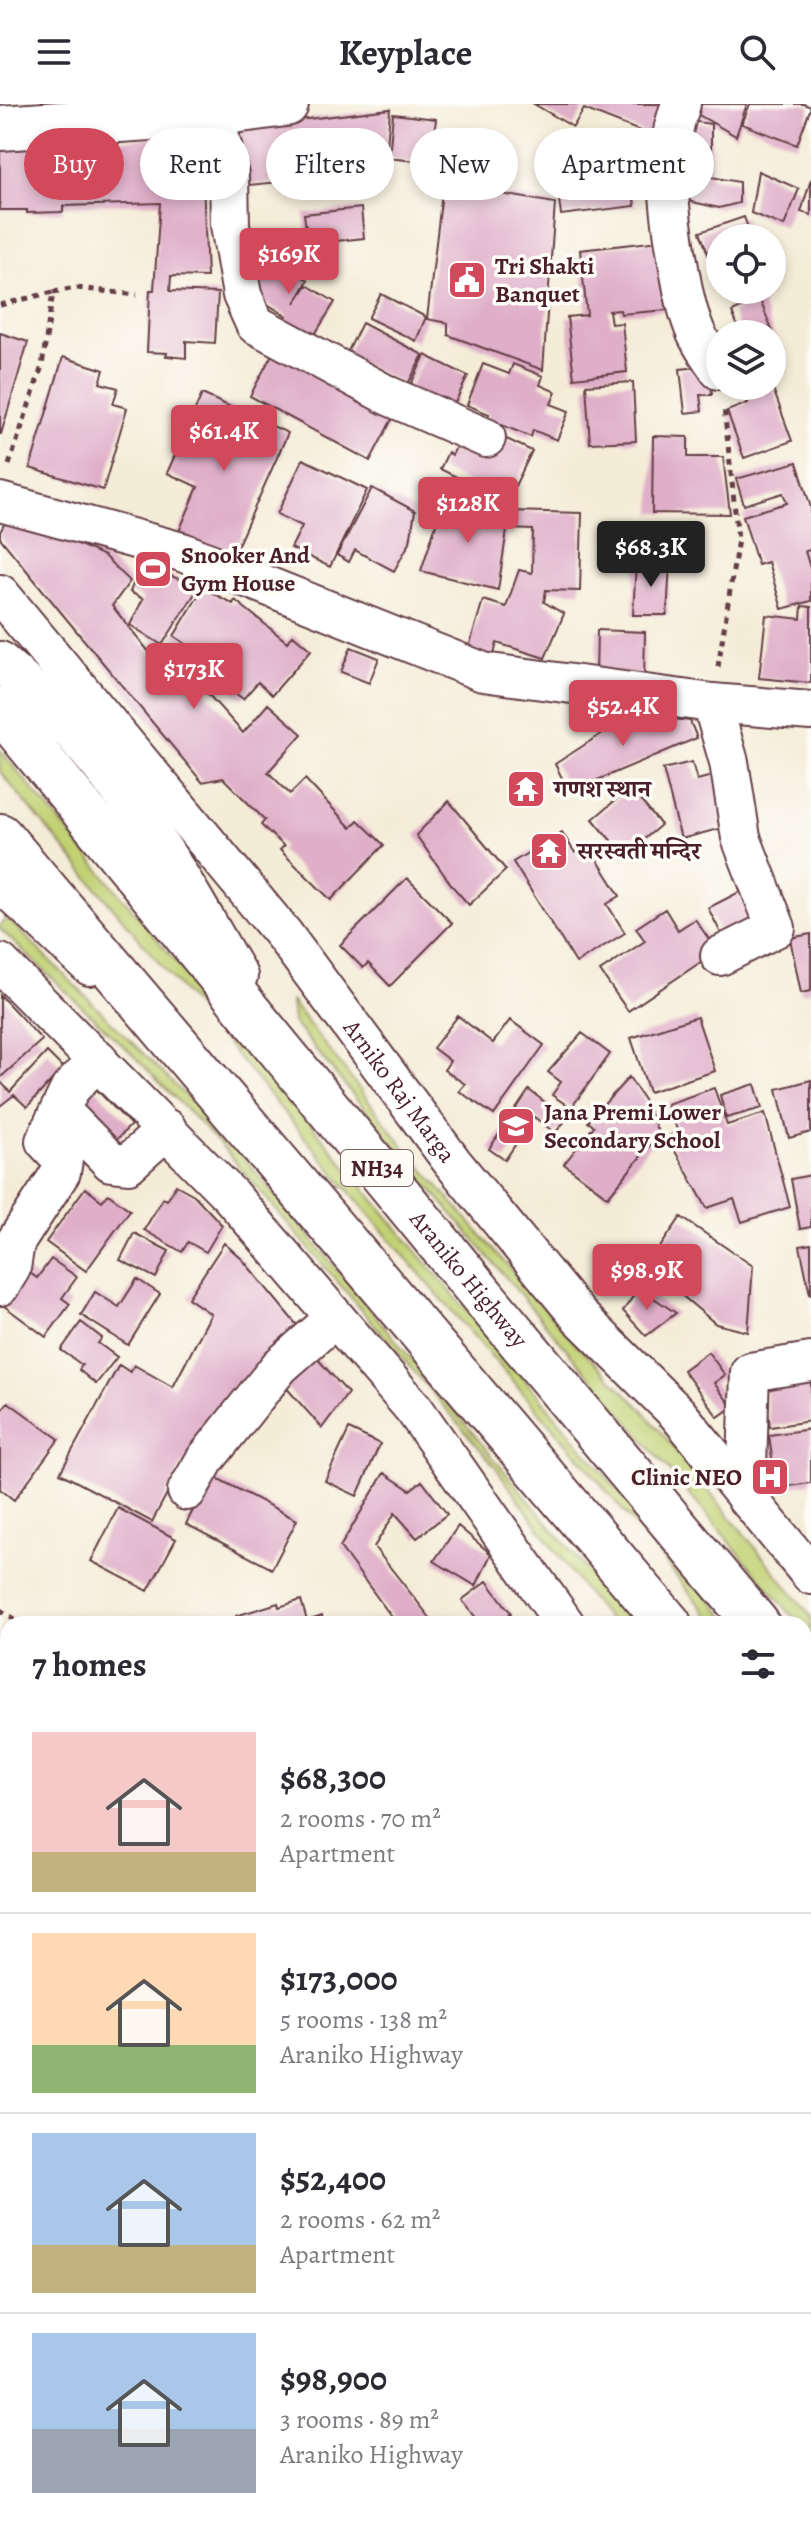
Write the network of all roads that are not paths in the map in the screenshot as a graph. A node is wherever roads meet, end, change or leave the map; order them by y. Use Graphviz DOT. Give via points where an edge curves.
graph roads {
  1 [pos="285,104"];
  2 [pos="681,104"];
  3 [pos="209,114"];
  4 [pos="0,128"];
  5 [pos="706,354"];
  6 [pos="486,438"];
  7 [pos="2,490"];
  8 [pos="0,594"];
  9 [pos="0,661"];
  10 [pos="712,703"];
  11 [pos="0,709"];
  12 [pos="811,711"];
  13 [pos="0,836"];
  14 [pos="0,882"];
  15 [pos="720,956"];
  16 [pos="0,963"];
  17 [pos="181,1048"];
  18 [pos="98,1059"];
  19 [pos="291,1063"];
  20 [pos="60,1110"];
  21 [pos="167,1129"];
  22 [pos="0,1286"];
  23 [pos="335,1318"];
  24 [pos="811,1362"];
  25 [pos="187,1491"];
  26 [pos="746,1498"];
  27 [pos="811,1575"];
  28 [pos="547,1616"];
  29 [pos="662,1616"];
  30 [pos="750,1616"];
  1 -- 3 [label="main road"];
  2 -- 5 [label="street" via="668,153 669,209 685,303"];
  3 -- 4 [label="main road"];
  3 -- 6 [label="street" via="229,176 230,225 242,295 255,324 389,396"];
  7 -- 10 [label="street" via="182,552 483,672"];
  8 -- 26 [label="street, Arniko Raj Marga" via="284,935 453,1163 579,1316 677,1413"];
  9 -- 19 [label="street" via="33,689 157,841"];
  10 -- 12 [label="street"];
  10 -- 15 [label="street" via="729,762 741,838 776,928"];
  11 -- 19 [label="main road, Araniko Highway / NH34"];
  13 -- 17 [label="main road, NH34"];
  14 -- 17 [label="street"];
  16 -- 18 [label="street"];
  17 -- 29 [label="main road, NH34"];
  18 -- 20 [label="street" via="70,1089"];
  18 -- 21 [label="street"];
  19 -- 30 [label="main road, Araniko Highway / NH34"];
  20 -- 21 [label="street" via="111,1162 128,1164"];
  20 -- 22 [label="street" via="45,1141 63,1160 61,1172 15,1243 11,1268"];
  21 -- 23 [label="street"];
  23 -- 25 [label="street" via="280,1366 205,1460"];
  23 -- 28 [label="street" via="414,1409"];
  24 -- 26 [label="street" via="750,1372"];
  26 -- 27 [label="street, Arniko Raj Marga"];
}
